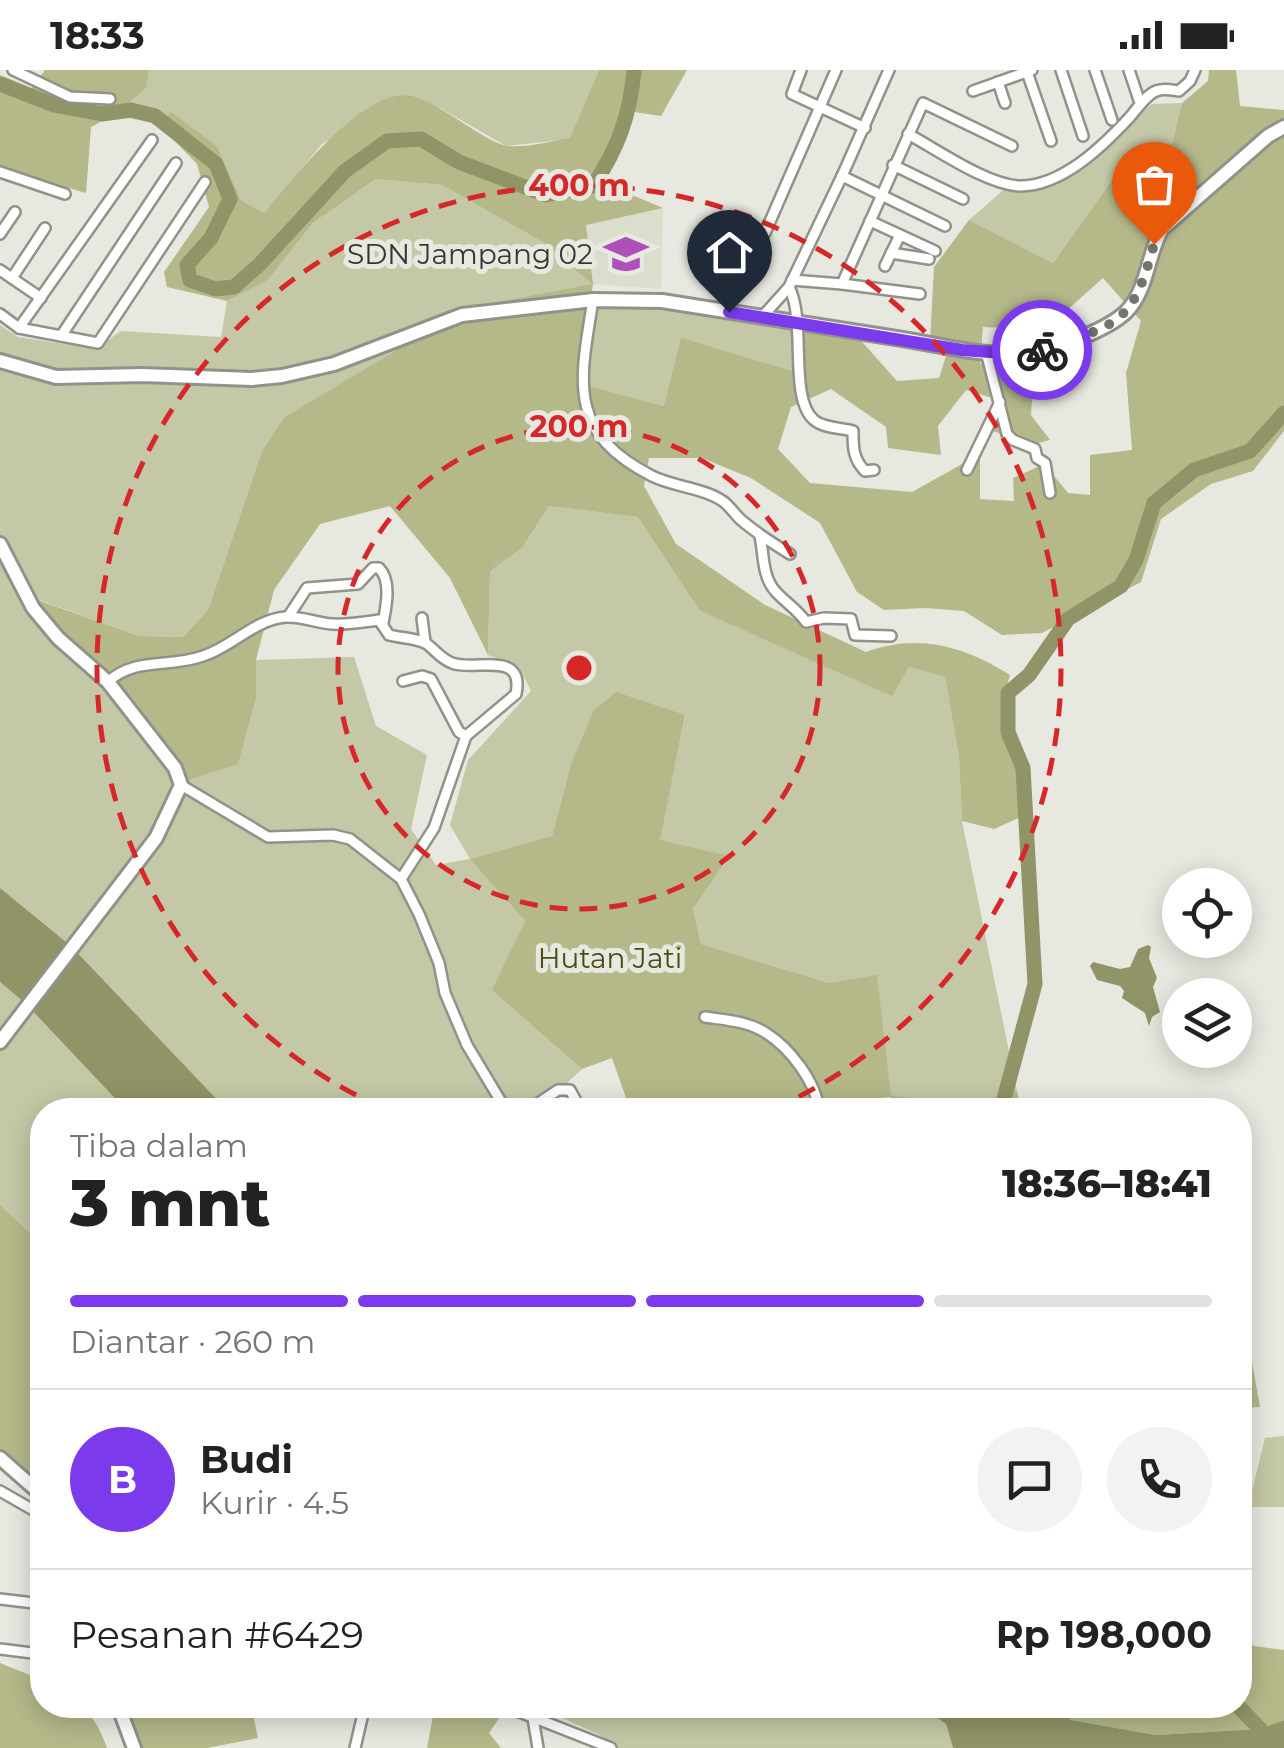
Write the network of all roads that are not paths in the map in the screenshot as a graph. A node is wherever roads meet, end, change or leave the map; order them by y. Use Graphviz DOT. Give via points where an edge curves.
graph roads {
  1 [pos="13,70"];
  2 [pos="801,70"];
  3 [pos="836,70"];
  4 [pos="890,70"];
  5 [pos="1061,70"];
  6 [pos="1095,70"];
  7 [pos="1129,70"];
  8 [pos="1196,70"];
  9 [pos="1030,71"];
  10 [pos="998,82"];
  11 [pos="973,91"];
  12 [pos="110,99"];
  13 [pos="1140,100"];
  14 [pos="1006,103"];
  15 [pos="820,108"];
  16 [pos="1112,120"];
  17 [pos="1284,126"];
  18 [pos="864,128"];
  19 [pos="908,134"];
  20 [pos="1083,136"];
  21 [pos="152,140"];
  22 [pos="1051,142"];
  23 [pos="1012,146"];
  24 [pos="176,163"];
  25 [pos="894,164"];
  26 [pos="0,172"];
  27 [pos="842,176"];
  28 [pos="205,182"];
  29 [pos="65,194"];
  30 [pos="880,194"];
  31 [pos="963,199"];
  32 [pos="15,212"];
  33 [pos="870,221"];
  34 [pos="944,226"];
  35 [pos="45,228"];
  36 [pos="0,234"];
  37 [pos="765,234"];
  38 [pos="900,235"];
  39 [pos="891,253"];
  40 [pos="885,266"];
  41 [pos="0,270"];
  42 [pos="12,278"];
  43 [pos="790,284"];
  44 [pos="842,284"];
  45 [pos="920,294"];
  46 [pos="40,298"];
  47 [pos="593,300"];
  48 [pos="0,314"];
  49 [pos="762,317"];
  50 [pos="799,323"];
  51 [pos="19,328"];
  52 [pos="60,336"];
  53 [pos="986,352"];
  54 [pos="0,361"];
  55 [pos="1000,402"];
  56 [pos="874,470"];
  57 [pos="968,470"];
  58 [pos="1050,493"];
  59 [pos="760,536"];
  60 [pos="0,544"];
  61 [pos="790,554"];
  62 [pos="288,616"];
  63 [pos="422,618"];
  64 [pos="383,624"];
  65 [pos="891,636"];
  66 [pos="425,642"];
  67 [pos="404,681"];
  68 [pos="108,682"];
  69 [pos="466,736"];
  70 [pos="181,785"];
  71 [pos="401,878"];
  72 [pos="705,1017"];
  73 [pos="0,1042"];
  74 [pos="499,1098"];
  75 [pos="546,1098"];
  76 [pos="574,1098"];
  77 [pos="816,1098"];
  78 [pos="0,1458"];
  79 [pos="30,1484"];
  80 [pos="0,1490"];
  81 [pos="30,1508"];
  82 [pos="0,1599"];
  83 [pos="30,1603"];
  84 [pos="0,1649"];
  85 [pos="30,1653"];
  86 [pos="123,1718"];
  87 [pos="362,1718"];
  88 [pos="532,1718"];
  89 [pos="134,1748"];
  90 [pos="355,1748"];
  91 [pos="538,1748"];
  92 [pos="612,1748"];
  1 -- 12 [label="street" via="70,97"];
  2 -- 15 [label="street" via="792,94"];
  3 -- 15 [label="street"];
  4 -- 18 [label="street"];
  5 -- 20 [label="street"];
  6 -- 16 [label="street"];
  7 -- 13 [label="street"];
  8 -- 19 [label="street" via="1179,91 1152,93 1080,162 1044,183 994,180"];
  9 -- 10 [label="street"];
  9 -- 22 [label="street"];
  10 -- 11 [label="street"];
  10 -- 14 [label="street"];
  15 -- 18 [label="street"];
  15 -- 37 [label="street"];
  17 -- 53 [label="street" via="1162,229 1142,287 1122,316 1034,352"];
  18 -- 27 [label="street"];
  19 -- 23 [label="street" via="923,103"];
  19 -- 25 [label="street"];
  21 -- 46 [label="street"];
  24 -- 52 [label="street"];
  25 -- 30 [label="street"];
  25 -- 31 [label="street"];
  26 -- 29 [label="street"];
  27 -- 30 [label="street"];
  27 -- 43 [label="street"];
  28 -- 52 [label="street" via="98,343"];
  30 -- 33 [label="street"];
  30 -- 34 [label="street"];
  32 -- 36 [label="street"];
  33 -- 38 [label="street"];
  33 -- 44 [label="street"];
  35 -- 42 [label="street"];
  38 -- 39 [label="street"];
  38 -- 39 [label="street" via="932,255"];
  39 -- 40 [label="street"];
  41 -- 42 [label="street"];
  42 -- 46 [label="street"];
  43 -- 44 [label="street"];
  43 -- 49 [label="street"];
  43 -- 50 [label="street"];
  44 -- 45 [label="street"];
  46 -- 51 [label="street"];
  47 -- 49 [label="street" via="657,300"];
  47 -- 54 [label="street" via="462,315 334,364 252,380 56,377"];
  47 -- 59 [label="street" via="581,382 603,439 654,477 723,501"];
  48 -- 51 [label="street"];
  49 -- 50 [label="street"];
  50 -- 53 [label="street"];
  50 -- 56 [label="street" via="808,412 821,424 853,431 857,463"];
  51 -- 52 [label="street"];
  53 -- 55 [label="street"];
  55 -- 57 [label="street"];
  55 -- 58 [label="street" via="1007,434 1046,463"];
  59 -- 61 [label="street"];
  59 -- 65 [label="street" via="772,587 806,622 850,619 855,635"];
  60 -- 68 [label="street" via="33,608"];
  62 -- 64 [label="street"];
  62 -- 64 [label="street" via="307,588 358,584 379,568 387,585"];
  62 -- 68 [label="street" via="200,658 135,666"];
  63 -- 66 [label="street"];
  64 -- 66 [label="street" via="389,636"];
  66 -- 69 [label="street" via="453,664 492,663 518,680 516,694"];
  67 -- 69 [label="street" via="431,678"];
  68 -- 70 [label="street"];
  69 -- 71 [label="street" via="434,828"];
  70 -- 71 [label="street" via="268,837 350,839"];
  70 -- 73 [label="street" via="156,838"];
  71 -- 74 [label="street" via="467,1045"];
  72 -- 77 [label="street" via="767,1034 810,1078"];
  75 -- 76 [label="street" via="558,1090 570,1090"];
  78 -- 79 [label="street"];
  80 -- 81 [label="street"];
  82 -- 83 [label="street"];
  84 -- 85 [label="street"];
  86 -- 89 [label="street"];
  87 -- 90 [label="street"];
  88 -- 91 [label="street"];
  88 -- 92 [label="street"];
}
